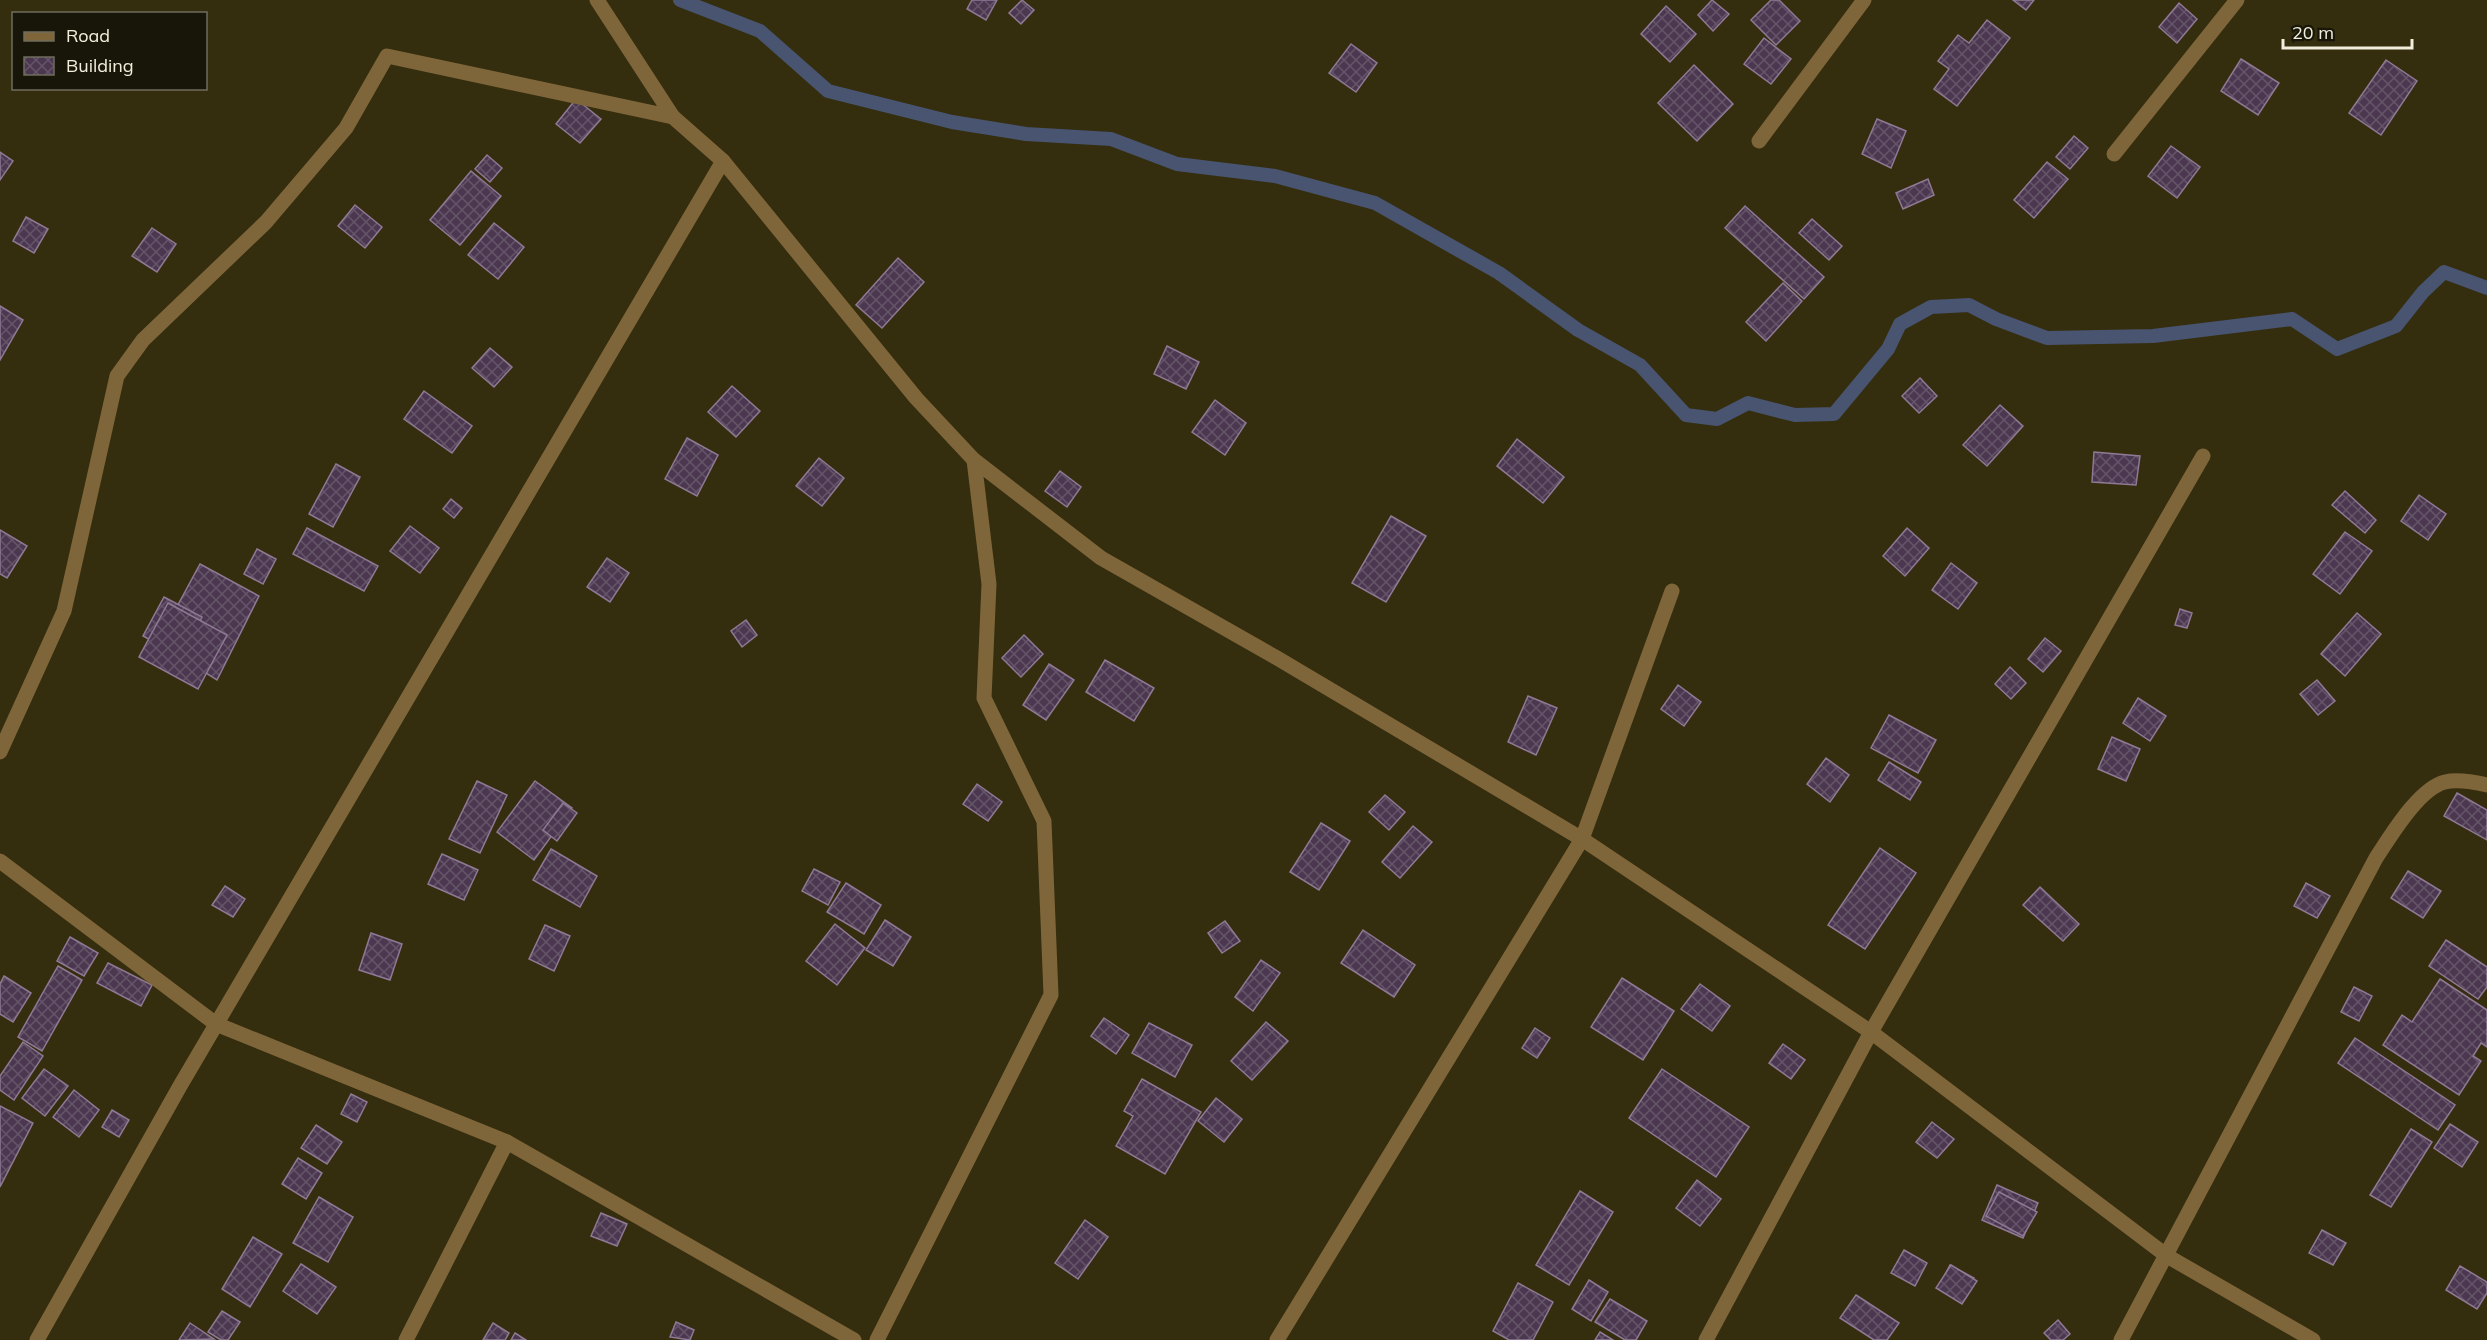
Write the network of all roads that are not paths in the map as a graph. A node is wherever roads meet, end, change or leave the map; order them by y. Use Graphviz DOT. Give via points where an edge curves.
graph roads {
  1 [pos="597,0"];
  2 [pos="1864,0"];
  3 [pos="2237,0"];
  4 [pos="673,117"];
  5 [pos="1758,141"];
  6 [pos="2114,154"];
  7 [pos="723,161"];
  8 [pos="2203,456"];
  9 [pos="974,460"];
  10 [pos="1672,591"];
  11 [pos="0,752"];
  12 [pos="2487,785"];
  13 [pos="1582,839"];
  14 [pos="0,861"];
  15 [pos="216,1024"];
  16 [pos="1870,1032"];
  17 [pos="507,1142"];
  18 [pos="2167,1256"];
  19 [pos="37,1340"];
  20 [pos="406,1340"];
  21 [pos="854,1340"];
  22 [pos="877,1340"];
  23 [pos="1277,1340"];
  24 [pos="1706,1340"];
  25 [pos="2121,1340"];
  26 [pos="2313,1340"];
  1 -- 4 [label="street"];
  2 -- 5 [label="street"];
  3 -- 6 [label="street"];
  4 -- 7 [label="street"];
  4 -- 11 [label="street" via="387,56 346,128 266,222 143,340 117,376 64,611"];
  7 -- 9 [label="street" via="916,398"];
  7 -- 15 [label="street"];
  8 -- 16 [label="street"];
  9 -- 13 [label="street" via="1101,558"];
  9 -- 22 [label="street" via="988,584 984,698 1044,820 1050,995"];
  10 -- 13 [label="street"];
  12 -- 18 [label="street" via="2443,782 2420,798 2376,858"];
  13 -- 16 [label="street"];
  13 -- 23 [label="street"];
  14 -- 15 [label="street"];
  15 -- 17 [label="street"];
  15 -- 19 [label="street"];
  16 -- 18 [label="street"];
  16 -- 24 [label="street"];
  17 -- 20 [label="street"];
  17 -- 21 [label="street"];
  18 -- 25 [label="street"];
  18 -- 26 [label="street"];
}
